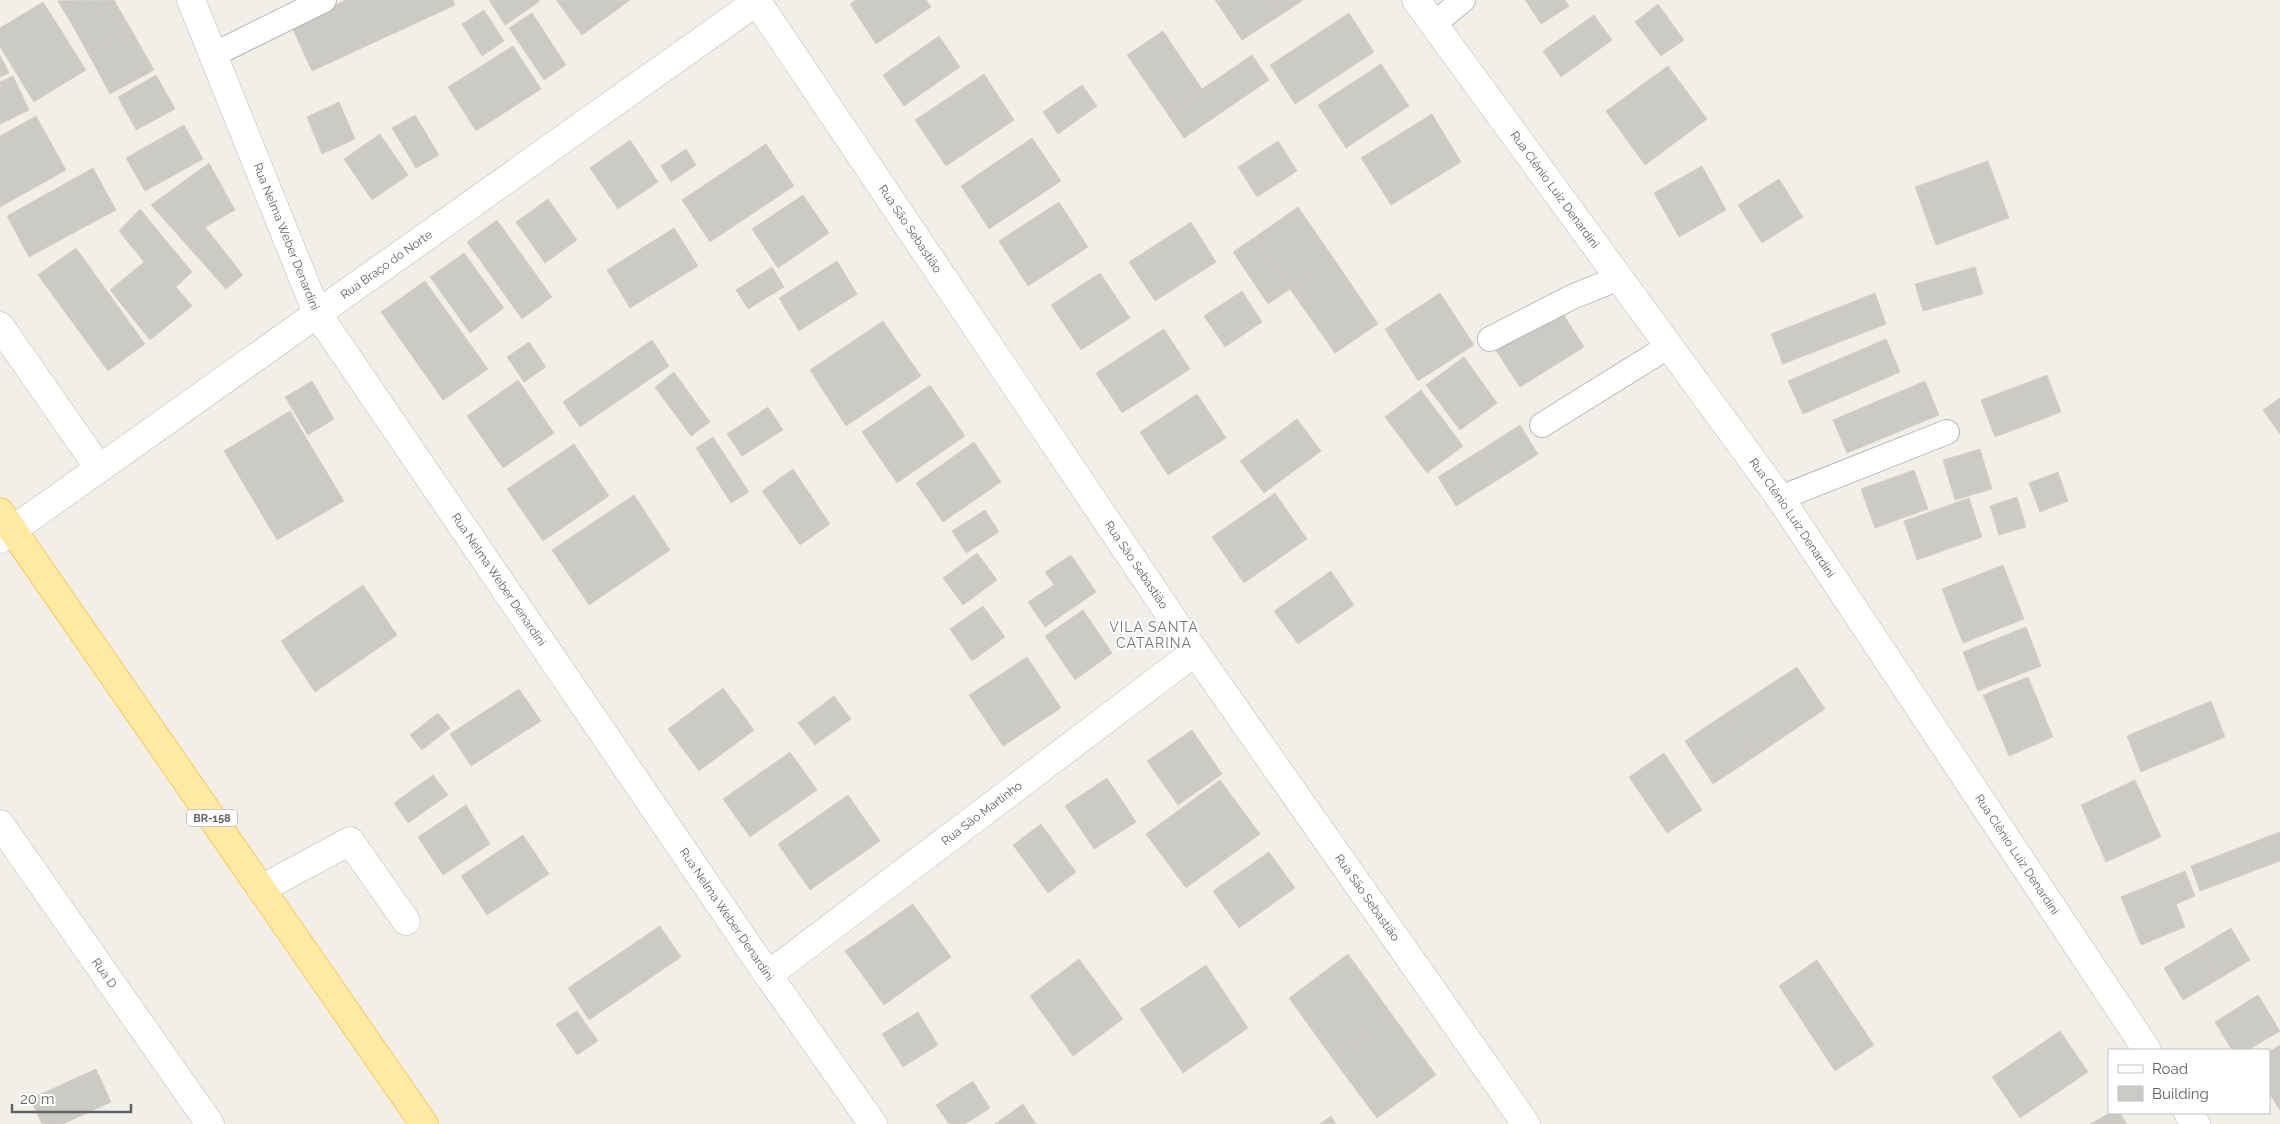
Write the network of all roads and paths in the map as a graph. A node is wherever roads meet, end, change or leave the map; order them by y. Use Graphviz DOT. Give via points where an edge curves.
graph roads {
  1 [pos="191,0"];
  2 [pos="324,0"];
  3 [pos="757,0"];
  4 [pos="1416,0"];
  5 [pos="1463,0"];
  6 [pos="1434,24"];
  7 [pos="213,55"];
  8 [pos="1619,278"];
  9 [pos="317,313"];
  10 [pos="0,326"];
  11 [pos="1490,339"];
  12 [pos="1669,346"];
  13 [pos="1542,424"];
  14 [pos="1947,432"];
  15 [pos="98,468"];
  16 [pos="1780,498"];
  17 [pos="4,527"];
  18 [pos="1196,652"];
  19 [pos="0,824"];
  20 [pos="261,889"];
  21 [pos="406,921"];
  22 [pos="768,975"];
  23 [pos="2146,1049"];
  24 [pos="210,1124"];
  25 [pos="424,1124"];
  26 [pos="873,1124"];
  27 [pos="1526,1124"];
  1 -- 7 [label="street, Rua Nelma Weber Denardini"];
  2 -- 7 [label="lane"];
  3 -- 9 [label="street, Rua Braço do Norte"];
  3 -- 18 [label="street, Rua São Sebastião"];
  4 -- 6 [label="street, Rua Clênio Luiz Denardini"];
  5 -- 6 [label="lane"];
  6 -- 8 [label="street, Rua Clênio Luiz Denardini"];
  7 -- 9 [label="street, Rua Nelma Weber Denardini"];
  8 -- 11 [label="lane" via="1572,297"];
  8 -- 12 [label="street, Rua Clênio Luiz Denardini"];
  9 -- 15 [label="street, Rua Braço do Norte"];
  9 -- 22 [label="street, Rua Nelma Weber Denardini"];
  10 -- 15 [label="street"];
  12 -- 13 [label="lane"];
  12 -- 16 [label="street, Rua Clênio Luiz Denardini"];
  14 -- 16 [label="lane"];
  15 -- 17 [label="street, Rua Braço do Norte"];
  16 -- 23 [label="street, Rua Clênio Luiz Denardini"];
  17 -- 20 [label="highway, BR-158"];
  18 -- 22 [label="street, Rua São Martinho"];
  18 -- 27 [label="street, Rua São Sebastião"];
  19 -- 24 [label="street, Rua D"];
  20 -- 21 [label="street" via="350,841"];
  20 -- 25 [label="highway, BR-158"];
  22 -- 26 [label="street, Rua Nelma Weber Denardini"];
}
